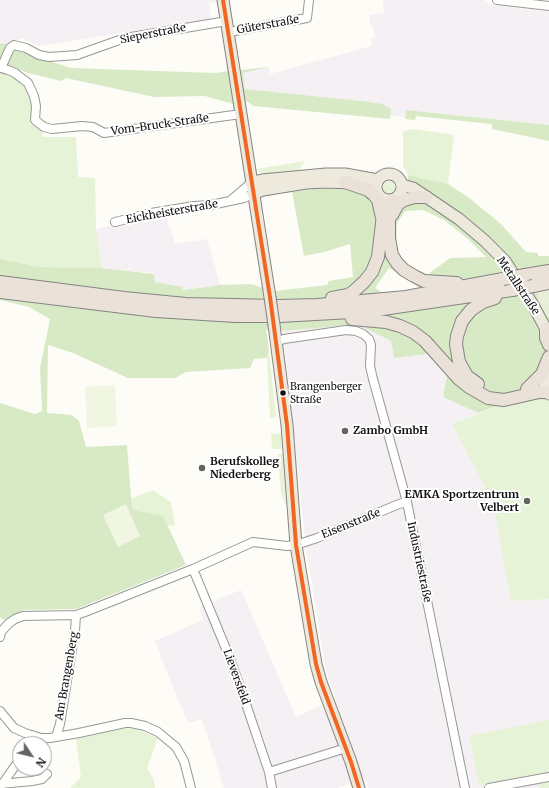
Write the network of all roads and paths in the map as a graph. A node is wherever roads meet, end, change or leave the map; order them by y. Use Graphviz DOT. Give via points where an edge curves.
graph roads {
  1 [pos="223,0"];
  2 [pos="309,0"];
  3 [pos="497,0"];
  4 [pos="549,6"];
  5 [pos="228,26"];
  6 [pos="1,68"];
  7 [pos="240,108"];
  8 [pos="345,182"];
  9 [pos="377,184"];
  10 [pos="252,188"];
  11 [pos="395,195"];
  12 [pos="426,197"];
  13 [pos="382,218"];
  14 [pos="116,222"];
  15 [pos="389,230"];
  16 [pos="549,271"];
  17 [pos="0,282"];
  18 [pos="484,282"];
  19 [pos="549,283"];
  20 [pos="512,290"];
  21 [pos="0,292"];
  22 [pos="317,305"];
  23 [pos="331,314"];
  24 [pos="547,332"];
  25 [pos="276,342"];
  26 [pos="549,345"];
  27 [pos="549,357"];
  28 [pos="548,386"];
  29 [pos="527,389"];
  30 [pos="407,502"];
  31 [pos="296,545"];
  32 [pos="193,569"];
  33 [pos="76,615"];
  34 [pos="0,636"];
  35 [pos="0,711"];
  36 [pos="28,736"];
  37 [pos="52,737"];
  38 [pos="56,737"];
  39 [pos="346,748"];
  40 [pos="12,770"];
  41 [pos="269,772"];
  42 [pos="45,776"];
  43 [pos="549,777"];
  44 [pos="1,785"];
  45 [pos="191,788"];
  46 [pos="272,788"];
  47 [pos="359,788"];
  48 [pos="465,788"];
  49 [pos="489,788"];
  1 -- 5 [label="main road"];
  2 -- 5 [label="street, Güterstraße" via="307,18"];
  3 -- 4 [label="street"];
  5 -- 6 [label="street, Sieperstraße" via="138,35 78,55 57,57 39,55 14,45 10,48"];
  5 -- 7 [label="main road"];
  6 -- 7 [label="street, Vom-Bruck-Straße" via="15,73 28,83 33,90 35,120 52,129 93,127 104,133"];
  7 -- 10 [label="main road"];
  8 -- 9 [label="main road"];
  8 -- 10 [label="main road" via="306,183 263,190"];
  8 -- 13 [label="highway" via="368,190 374,195 378,200"];
  9 -- 10 [label="main road" via="345,174 326,174 262,180"];
  9 -- 11 [label="main road" via="378,195"];
  9 -- 11 [label="main road" via="386,174 391,174 400,180"];
  10 -- 14 [label="street, Eickheisterstraße" via="244,198 151,213"];
  10 -- 25 [label="main road, bridge"];
  11 -- 12 [label="main road, Metallstraße" via="411,193"];
  11 -- 13 [label="highway"];
  11 -- 15 [label="highway" via="389,209"];
  12 -- 15 [label="highway" via="415,197 398,204 392,212"];
  12 -- 24 [label="main road, Metallstraße" via="459,219 505,261"];
  13 -- 22 [label="highway" via="378,257 368,277 353,292 327,299"];
  15 -- 18 [label="highway" via="392,255 404,270 414,276 434,282"];
  16 -- 18 [label="highway, bridge"];
  17 -- 22 [label="highway" via="186,304"];
  18 -- 22 [label="highway" via="406,297"];
  19 -- 20 [label="highway, bridge"];
  20 -- 23 [label="highway"];
  20 -- 29 [label="highway" via="477,305 466,315 459,328 456,353 468,376 480,386 503,392"];
  21 -- 23 [label="highway" via="187,313 265,316"];
  23 -- 28 [label="highway" via="344,319 386,322 413,332 464,383 488,398 504,400 539,392"];
  24 -- 26 [label="highway"];
  25 -- 30 [label="street, Industriestraße" via="346,330 356,331 368,339 371,346 370,366 373,379"];
  25 -- 31 [label="main road" via="287,426"];
  27 -- 29 [label="highway" via="542,374"];
  28 -- 29 [label="highway"];
  30 -- 31 [label="street, Eisenstraße"];
  30 -- 48 [label="street, Industriestraße"];
  31 -- 32 [label="street" via="253,542"];
  31 -- 39 [label="main road" via="316,664"];
  32 -- 33 [label="street"];
  32 -- 41 [label="street, Lieversfeld" via="231,664"];
  33 -- 34 [label="street" via="23,616 8,624"];
  33 -- 38 [label="street, Am Brangenberg"];
  35 -- 36 [label="street, Am Brangenberg" via="14,728"];
  37 -- 38 [label="street, Am Brangenberg"];
  38 -- 45 [label="street, Am Brangenberg" via="125,723 152,728 176,747 184,761"];
  39 -- 41 [label="street"];
  39 -- 47 [label="main road"];
  40 -- 44 [label="street"];
  41 -- 46 [label="street, Lieversfeld"];
  42 -- 44 [label="street" via="42,779"];
  43 -- 49 [label="street"];
}
